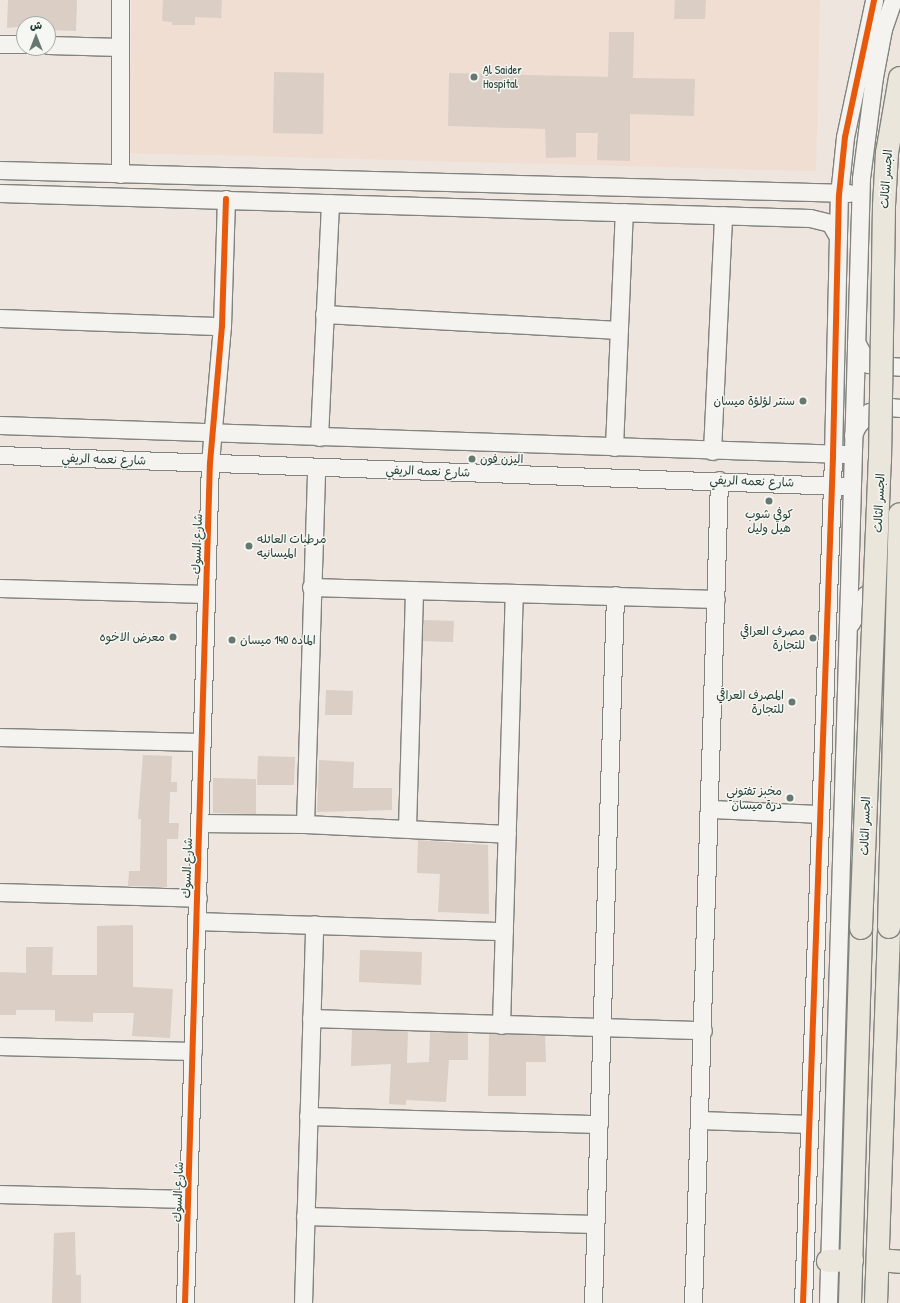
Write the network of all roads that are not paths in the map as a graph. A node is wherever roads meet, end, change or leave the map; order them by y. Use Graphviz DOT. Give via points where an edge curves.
graph roads {
  1 [pos="120,0"];
  2 [pos="874,0"];
  3 [pos="893,0"];
  4 [pos="0,44"];
  5 [pos="16,44"];
  6 [pos="56,45"];
  7 [pos="120,47"];
  8 [pos="900,78"];
  9 [pos="0,170"];
  10 [pos="862,171"];
  11 [pos="120,174"];
  12 [pos="366,182"];
  13 [pos="0,193"];
  14 [pos="809,193"];
  15 [pos="839,195"];
  16 [pos="226,199"];
  17 [pos="330,203"];
  18 [pos="366,204"];
  19 [pos="624,212"];
  20 [pos="723,215"];
  21 [pos="810,218"];
  22 [pos="838,237"];
  23 [pos="857,297"];
  24 [pos="838,298"];
  25 [pos="324,314"];
  26 [pos="0,318"];
  27 [pos="222,326"];
  28 [pos="619,330"];
  29 [pos="855,336"];
  30 [pos="900,367"];
  31 [pos="900,408"];
  32 [pos="0,425"];
  33 [pos="212,433"];
  34 [pos="319,437"];
  35 [pos="852,446"];
  36 [pos="614,448"];
  37 [pos="712,451"];
  38 [pos="0,455"];
  39 [pos="833,455"];
  40 [pos="210,463"];
  41 [pos="316,468"];
  42 [pos="719,480"];
  43 [pos="832,483"];
  44 [pos="851,494"];
  45 [pos="900,514"];
  46 [pos="851,527"];
  47 [pos="900,555"];
  48 [pos="311,587"];
  49 [pos="0,588"];
  50 [pos="414,590"];
  51 [pos="900,593"];
  52 [pos="206,594"];
  53 [pos="514,594"];
  54 [pos="615,595"];
  55 [pos="716,599"];
  56 [pos="847,644"];
  57 [pos="0,736"];
  58 [pos="202,742"];
  59 [pos="709,809"];
  60 [pos="819,814"];
  61 [pos="200,823"];
  62 [pos="305,824"];
  63 [pos="407,828"];
  64 [pos="507,834"];
  65 [pos="0,892"];
  66 [pos="198,898"];
  67 [pos="197,921"];
  68 [pos="314,924"];
  69 [pos="504,931"];
  70 [pos="311,1018"];
  71 [pos="501,1025"];
  72 [pos="602,1026"];
  73 [pos="703,1030"];
  74 [pos="0,1046"];
  75 [pos="193,1051"];
  76 [pos="811,1063"];
  77 [pos="833,1063"];
  78 [pos="308,1116"];
  79 [pos="700,1120"];
  80 [pos="599,1124"];
  81 [pos="809,1124"];
  82 [pos="0,1194"];
  83 [pos="188,1199"];
  84 [pos="305,1216"];
  85 [pos="596,1224"];
  86 [pos="852,1260"];
  87 [pos="828,1261"];
  88 [pos="889,1261"];
  89 [pos="185,1303"];
  90 [pos="303,1303"];
  91 [pos="593,1303"];
  92 [pos="693,1303"];
  93 [pos="803,1303"];
  94 [pos="828,1303"];
  95 [pos="850,1303"];
  96 [pos="876,1303"];
  1 -- 7 [label="street"];
  2 -- 15 [label="street" via="851,104"];
  3 -- 10 [label="street" via="883,29 874,77"];
  4 -- 5 [label="street"];
  6 -- 7 [label="street"];
  7 -- 11 [label="street"];
  8 -- 86 [label="main road, الجسر الثالث, bridge" via="888,153 884,206 880,468 861,928"];
  9 -- 11 [label="street"];
  10 -- 15 [label="street" via="853,190"];
  10 -- 23 [label="street"];
  11 -- 12 [label="street"];
  12 -- 14 [label="street"];
  12 -- 18 [label="street"];
  13 -- 16 [label="street"];
  14 -- 15 [label="street"];
  14 -- 21 [label="street" via="823,198 827,206 822,215"];
  15 -- 22 [label="street"];
  16 -- 17 [label="street"];
  16 -- 27 [label="street, شارع السوك"];
  17 -- 18 [label="street"];
  17 -- 25 [label="street"];
  18 -- 19 [label="street"];
  19 -- 20 [label="street"];
  19 -- 28 [label="street"];
  20 -- 21 [label="street"];
  20 -- 37 [label="street"];
  21 -- 22 [label="street" via="830,223"];
  22 -- 24 [label="street"];
  23 -- 24 [label="street"];
  23 -- 29 [label="street"];
  24 -- 39 [label="street"];
  25 -- 28 [label="street"];
  25 -- 34 [label="street"];
  26 -- 27 [label="street"];
  27 -- 33 [label="street, شارع السوك"];
  28 -- 36 [label="street"];
  29 -- 30 [label="street" via="862,356 868,364"];
  29 -- 35 [label="street"];
  31 -- 35 [label="street" via="890,407 869,412 857,426"];
  32 -- 33 [label="street"];
  33 -- 34 [label="street"];
  33 -- 40 [label="street, شارع السوك"];
  34 -- 36 [label="street"];
  35 -- 39 [label="street"];
  35 -- 44 [label="street"];
  36 -- 37 [label="street"];
  37 -- 39 [label="street"];
  38 -- 40 [label="street, شارع نعمه الريفي"];
  39 -- 43 [label="street"];
  40 -- 41 [label="street, شارع نعمه الريفي"];
  40 -- 52 [label="street, شارع السوك"];
  41 -- 42 [label="street, شارع نعمه الريفي"];
  41 -- 48 [label="street"];
  42 -- 43 [label="street, شارع نعمه الريفي"];
  42 -- 55 [label="street"];
  43 -- 44 [label="street, شارع نعمه الريفي" via="844,486"];
  43 -- 60 [label="street"];
  44 -- 46 [label="street"];
  45 -- 88 [label="main road, الجسر الثالث, bridge" via="889,926"];
  46 -- 47 [label="street" via="858,544 868,551 880,556"];
  46 -- 56 [label="street"];
  48 -- 50 [label="street"];
  48 -- 62 [label="street"];
  49 -- 52 [label="street"];
  50 -- 53 [label="street"];
  50 -- 63 [label="street"];
  51 -- 56 [label="street" via="878,590 865,595 855,610"];
  52 -- 58 [label="street, شارع السوك"];
  53 -- 54 [label="street"];
  53 -- 64 [label="street"];
  54 -- 55 [label="street"];
  54 -- 72 [label="street"];
  55 -- 59 [label="street"];
  56 -- 77 [label="street"];
  57 -- 58 [label="street"];
  58 -- 61 [label="street, شارع السوك"];
  59 -- 60 [label="street"];
  59 -- 73 [label="street"];
  60 -- 76 [label="street"];
  61 -- 62 [label="street"];
  61 -- 66 [label="street, شارع السوك"];
  62 -- 63 [label="street"];
  63 -- 64 [label="street"];
  64 -- 69 [label="street"];
  65 -- 66 [label="street"];
  66 -- 67 [label="street, شارع السوك"];
  67 -- 68 [label="street"];
  67 -- 75 [label="street, شارع السوك"];
  68 -- 69 [label="street"];
  68 -- 70 [label="street"];
  69 -- 71 [label="street"];
  70 -- 71 [label="street"];
  70 -- 78 [label="street"];
  71 -- 72 [label="street"];
  72 -- 73 [label="street"];
  72 -- 80 [label="street"];
  73 -- 79 [label="street"];
  74 -- 75 [label="street"];
  75 -- 83 [label="street, شارع السوك"];
  76 -- 77 [label="street"];
  76 -- 81 [label="street"];
  77 -- 87 [label="street"];
  78 -- 80 [label="street"];
  78 -- 84 [label="street"];
  79 -- 81 [label="street"];
  79 -- 92 [label="street"];
  80 -- 85 [label="street"];
  81 -- 93 [label="street"];
  82 -- 83 [label="street"];
  83 -- 89 [label="street, شارع السوك"];
  84 -- 85 [label="street"];
  84 -- 90 [label="street"];
  85 -- 91 [label="street"];
  86 -- 87 [label="main road"];
  86 -- 95 [label="main road, الجسر الثالث"];
  87 -- 94 [label="street"];
  88 -- 96 [label="main road, الجسر الثالث"];
}
